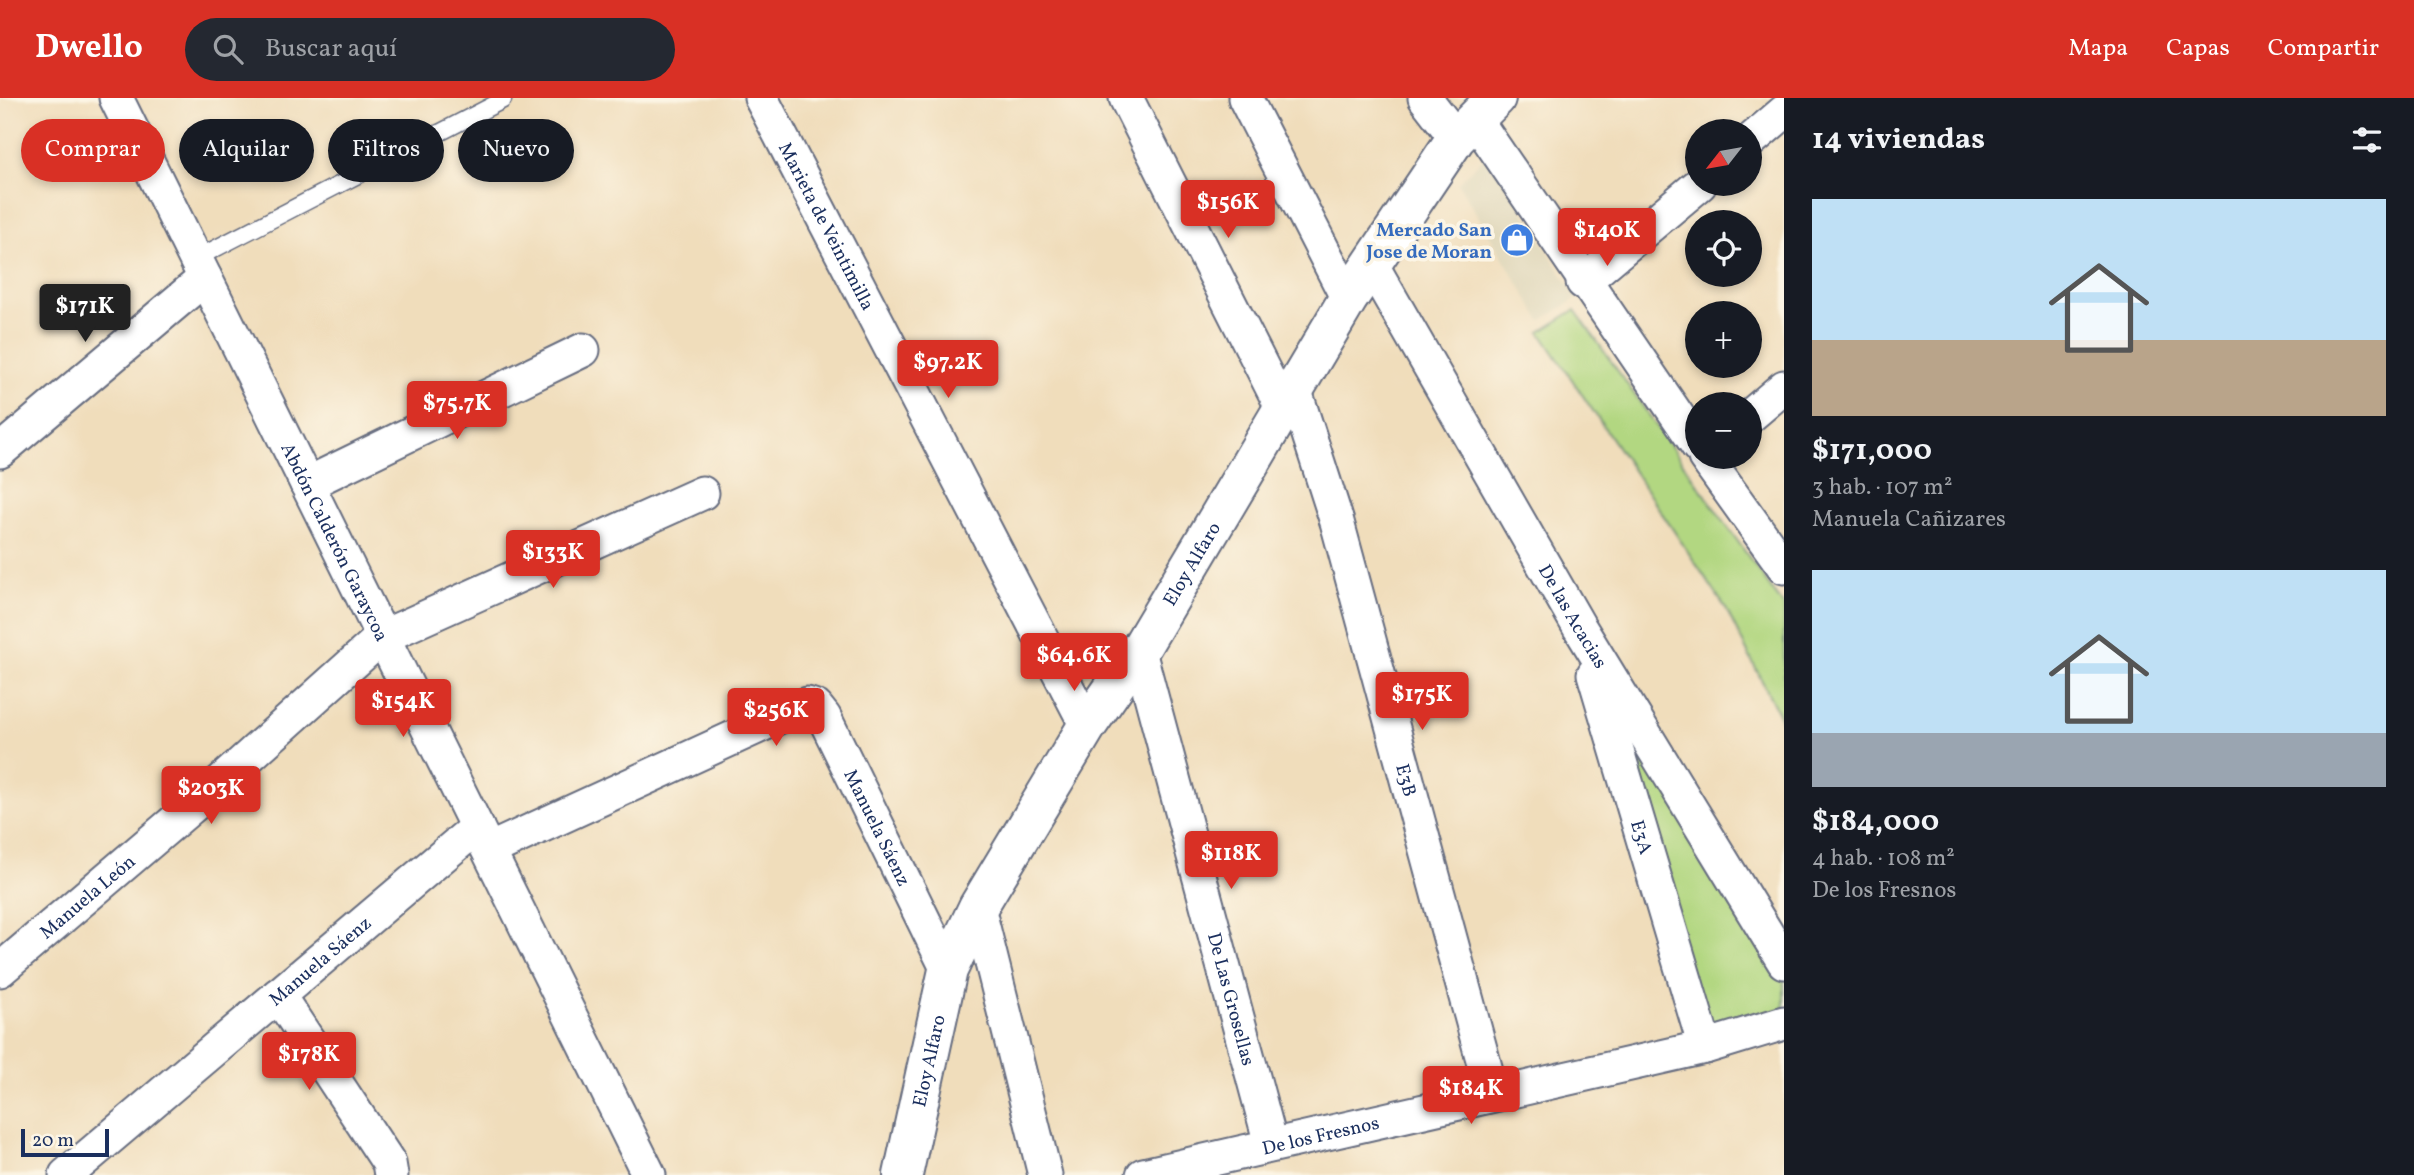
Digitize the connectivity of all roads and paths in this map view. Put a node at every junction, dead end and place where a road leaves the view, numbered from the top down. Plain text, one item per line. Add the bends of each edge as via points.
1 (116, 98) edge
2 (761, 98) edge
3 (1126, 98) edge
4 (1245, 98) edge
5 (1425, 98) edge
6 (503, 100) dead end
7 (1784, 112) edge
8 (1476, 118) edge
9 (1762, 131) edge
10 (1686, 196) edge
11 (1371, 264) junction
12 (200, 268) junction
13 (1583, 282) junction
14 (1348, 299) junction
15 (583, 350) dead end
16 (1784, 387) edge
17 (1288, 397) junction
18 (1762, 406) edge
19 (1685, 427) edge
20 (0, 450) edge
21 (1714, 469) edge
22 (307, 484) junction
23 (702, 494) dead end
24 (1784, 567) edge
25 (1580, 628) junction
26 (382, 637) junction
27 (1139, 651) junction
28 (1087, 726) junction
29 (483, 839) junction
30 (978, 908) junction
31 (1784, 962) edge
32 (0, 970) edge
33 (948, 970) junction
34 (278, 995) junction
35 (1784, 1023) edge
36 (1704, 1047) junction
37 (1492, 1093) junction
38 (1270, 1144) junction
39 (66, 1175) edge
40 (391, 1175) edge
41 (649, 1175) edge
42 (904, 1175) edge
43 (1045, 1175) edge
44 (1143, 1175) edge

1 - 12 street, Abdón Calderón Garaycoa
2 - 28 street, Marieta de Veintimilla
3 - 17 street, E3B
4 - 14 street
5 - 8 street
6 - 12 lane
7 - 9 street
8 - 11 street, Eloy Alfaro
8 - 13 street
10 - 13 street
11 - 14 street, Eloy Alfaro
11 - 25 street, De las Acacias
12 - 20 street
12 - 22 street, Abdón Calderón Garaycoa
13 - 19 street
14 - 17 street, Eloy Alfaro
15 - 22 street
16 - 18 street
17 - 27 street, Eloy Alfaro
17 - 37 street, E3B via 1341,535
21 - 24 street
22 - 26 street, Abdón Calderón Garaycoa
23 - 26 street, Manuela León
25 - 31 street, De las Acacias
25 - 36 street, E3A
26 - 29 street, Abdón Calderón Garaycoa
26 - 32 street, Manuela León
27 - 28 street, Eloy Alfaro
27 - 38 street, De Las Grosellas
28 - 30 street, Eloy Alfaro
29 - 33 street, Manuela Sáenz via 807,704 824,718
29 - 34 street, Manuela Sáenz
29 - 41 street, Abdón Calderón Garaycoa
30 - 33 street, Eloy Alfaro
30 - 43 street
33 - 42 street, Eloy Alfaro
34 - 39 street, Manuela Sáenz
34 - 40 street via 389,1163
35 - 36 street, De los Fresnos
36 - 37 street, De los Fresnos
37 - 38 street, De los Fresnos
38 - 44 street, De los Fresnos

